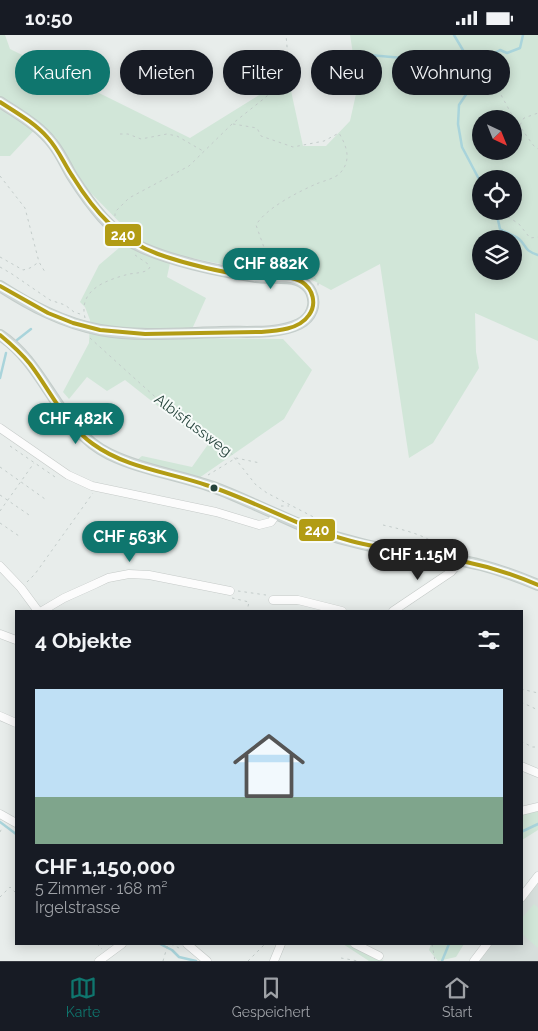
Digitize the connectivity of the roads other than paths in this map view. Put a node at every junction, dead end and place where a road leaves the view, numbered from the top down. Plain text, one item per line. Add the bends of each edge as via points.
1 (0, 102) edge
2 (0, 286) edge
3 (0, 335) edge
4 (0, 428) edge
5 (276, 515) junction
6 (458, 560) junction
7 (0, 566) edge
8 (538, 585) edge
9 (232, 595) road end
10 (273, 600) road end
11 (37, 610) edge
12 (44, 610) edge
13 (338, 610) edge
14 (394, 610) edge
15 (0, 634) edge
16 (15, 640) edge
17 (0, 716) edge
18 (15, 723) edge
19 (523, 767) edge
20 (538, 773) edge
21 (538, 807) edge
22 (523, 811) edge
23 (0, 814) edge
24 (15, 822) edge
25 (538, 876) edge
26 (523, 895) edge
27 (121, 945) edge
28 (189, 945) edge
29 (281, 945) edge
30 (357, 945) edge
31 (486, 945) edge
32 (379, 956) dead end
33 (102, 960) edge
34 (207, 961) edge
35 (274, 961) edge
36 (474, 961) edge

1 - 2 main road via 47,137 92,203 114,230 131,243 196,265 258,277 295,279 307,287 314,299 306,320 273,330 118,332 86,327 46,313
3 - 5 main road via 18,350 77,429 99,448 137,464 239,497
4 - 5 street via 68,475 95,487 216,512 259,525 271,522
5 - 6 main road via 363,544
6 - 8 main road
6 - 14 street via 451,572
7 - 11 street
9 - 12 street via 149,575 129,574 93,585
10 - 13 street via 298,600
15 - 16 street
17 - 18 street
19 - 20 street
21 - 22 street
23 - 24 street
25 - 26 street
27 - 33 street
28 - 34 street
29 - 35 street
30 - 32 street
31 - 36 street

